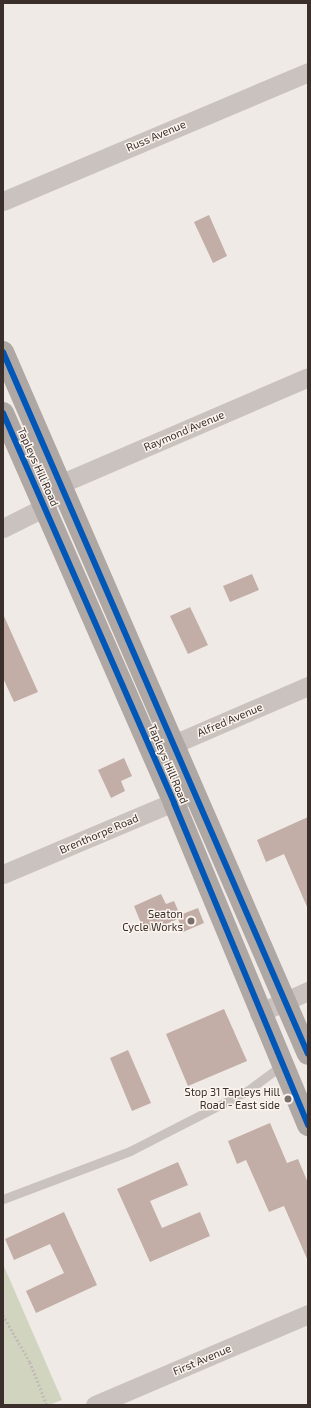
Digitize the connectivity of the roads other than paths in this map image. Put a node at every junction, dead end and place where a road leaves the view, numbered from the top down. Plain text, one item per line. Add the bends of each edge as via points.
1 (308, 72) edge
2 (3, 201) edge
3 (3, 352) edge
4 (308, 377) edge
5 (3, 413) edge
6 (60, 484) junction
7 (45, 507) junction
8 (3, 528) edge
9 (308, 686) edge
10 (173, 744) junction
11 (153, 753) junction
12 (194, 793) junction
13 (174, 803) junction
14 (3, 874) edge
15 (308, 991) edge
16 (285, 1001) junction
17 (259, 1013) junction
18 (308, 1054) edge
19 (282, 1065) junction
20 (308, 1125) edge
21 (3, 1199) edge
22 (308, 1314) edge
23 (95, 1405) edge

1 - 2 street, Russ Avenue
3 - 6 main road, Tapleys Hill Road
4 - 6 street, Raymond Avenue
5 - 7 main road, Tapleys Hill Road
6 - 7 street
6 - 10 main road, Tapleys Hill Road
7 - 8 street
7 - 11 main road, Tapleys Hill Road
9 - 10 street, Alfred Avenue
10 - 11 street, Alfred Avenue
10 - 12 main road, Tapleys Hill Road
11 - 13 main road, Tapleys Hill Road
12 - 13 street, Brenthorpe Road
12 - 16 main road, Tapleys Hill Road
13 - 14 street, Brenthorpe Road
13 - 17 main road, Tapleys Hill Road
15 - 16 street
16 - 17 street
16 - 18 main road, Tapleys Hill Road
17 - 19 main road, Tapleys Hill Road
19 - 20 main road, Tapleys Hill Road
19 - 21 lane via 246,1091 130,1150
22 - 23 street, First Avenue

